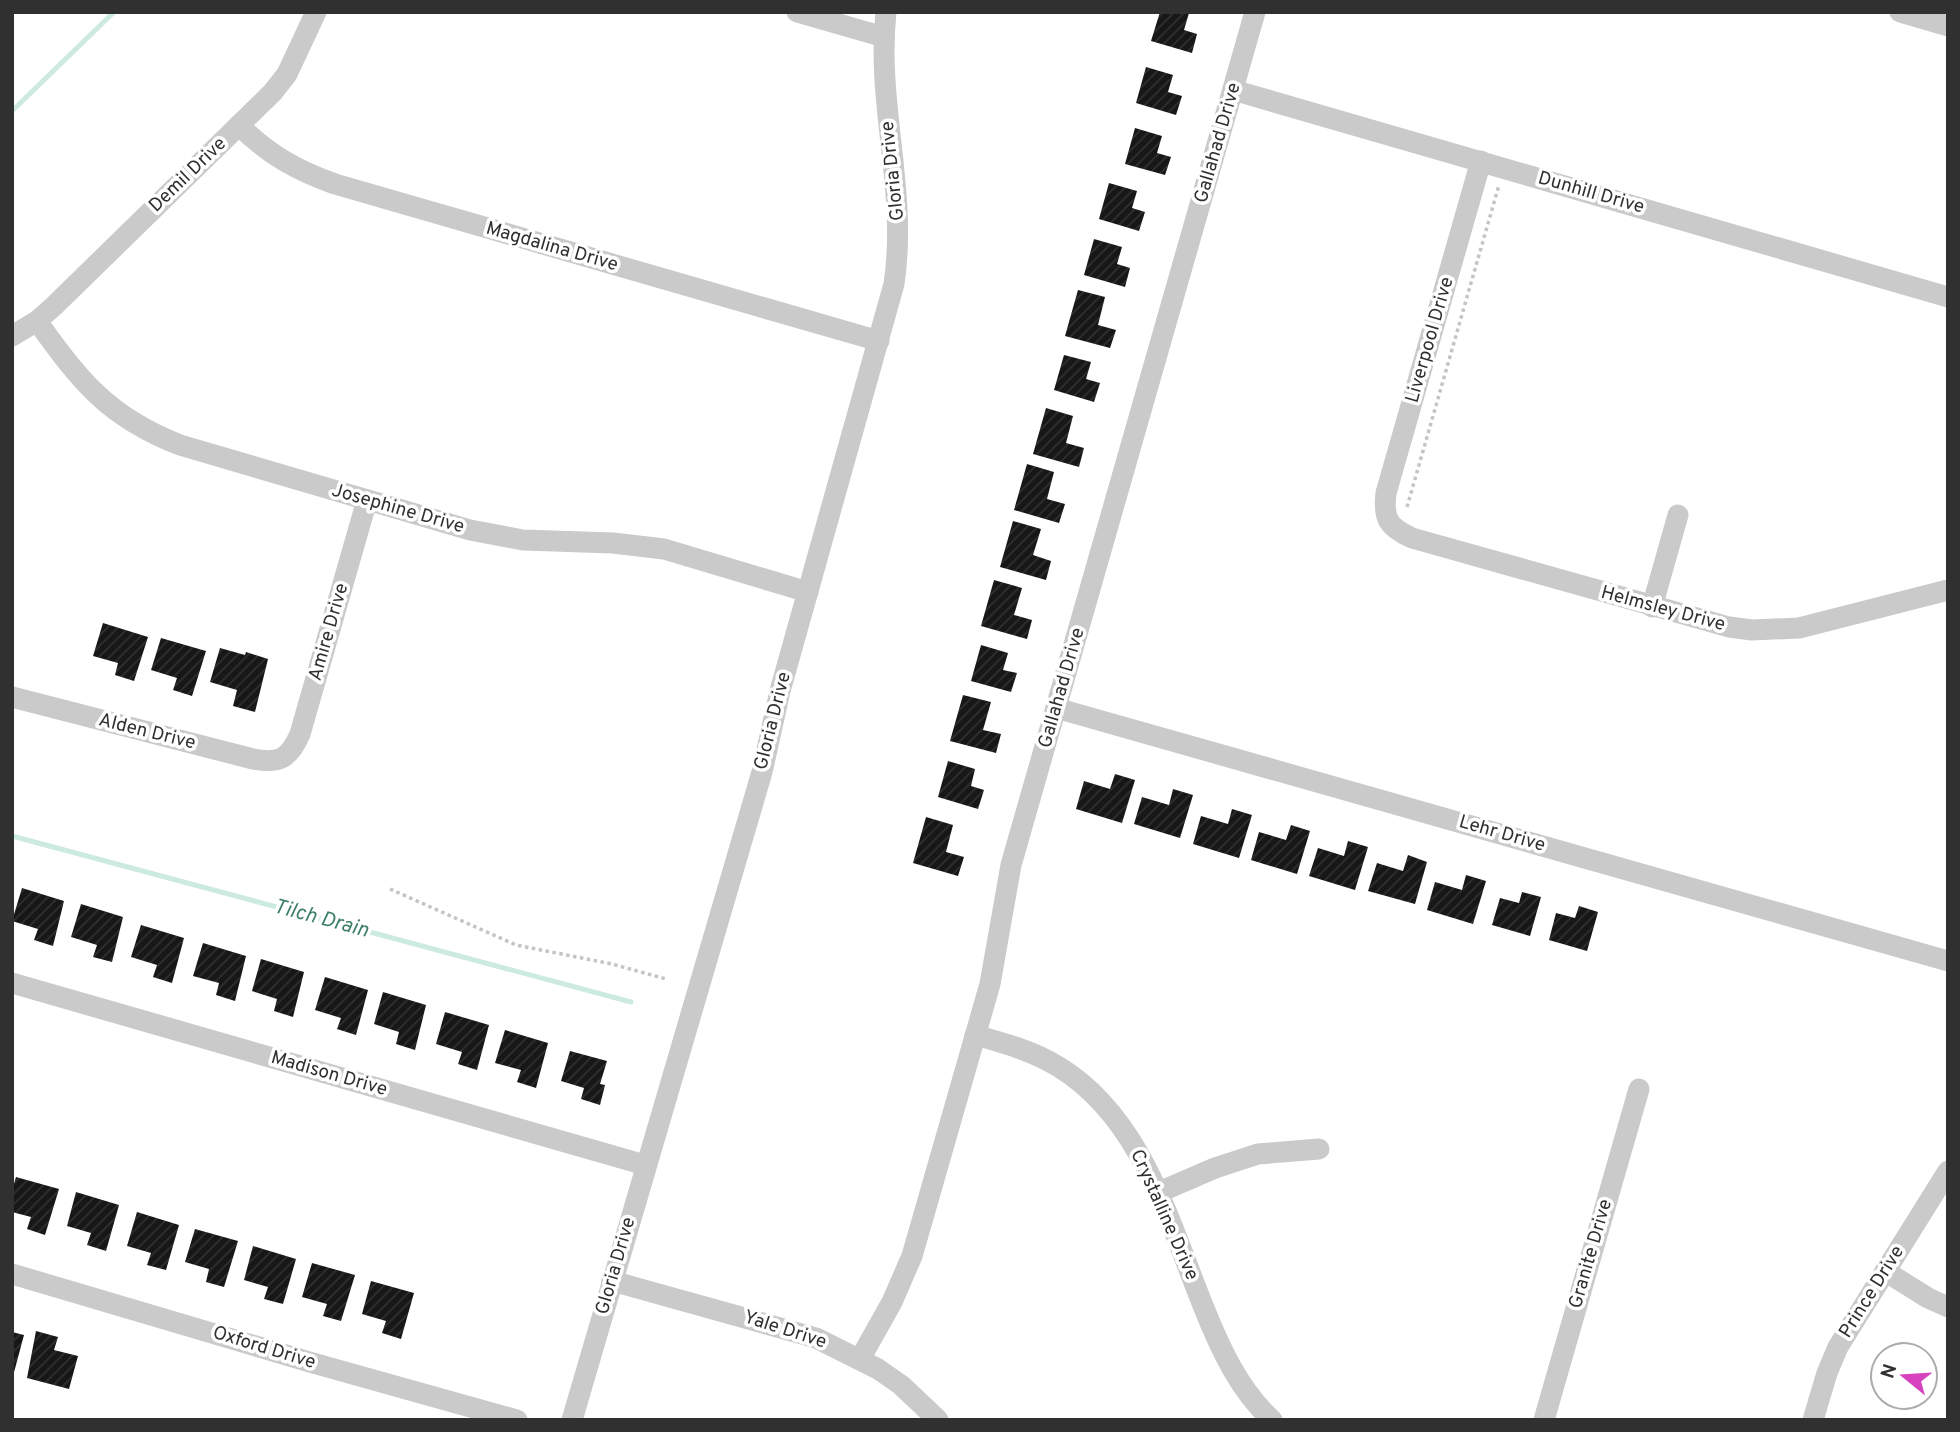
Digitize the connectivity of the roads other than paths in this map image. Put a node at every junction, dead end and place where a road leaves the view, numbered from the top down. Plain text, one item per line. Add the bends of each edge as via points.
1 (316, 12) edge
2 (797, 12) edge
3 (886, 12) edge
4 (1255, 12) edge
5 (1899, 12) edge
6 (1948, 26) edge
7 (884, 37) junction
8 (1233, 90) junction
9 (239, 125) junction
10 (1481, 160) junction
11 (1948, 297) edge
12 (37, 321) junction
13 (12, 336) edge
14 (879, 341) junction
15 (367, 500) junction
16 (1678, 515) dead end
17 (1396, 517) joint
18 (1948, 590) edge
19 (808, 592) junction
20 (1652, 607) junction
21 (12, 697) edge
22 (1056, 708) junction
23 (282, 758) joint
24 (1948, 961) edge
25 (12, 983) edge
26 (975, 1035) junction
27 (1639, 1089) dead end
28 (1319, 1149) dead end
29 (645, 1165) junction
30 (1948, 1171) edge
31 (1157, 1193) junction
32 (1885, 1271) junction
33 (12, 1274) edge
34 (612, 1281) junction
35 (1948, 1307) edge
36 (860, 1359) junction
37 (517, 1420) edge
38 (572, 1420) edge
39 (938, 1420) edge
40 (1272, 1420) edge
41 (1544, 1420) edge
42 (1813, 1420) edge

1 - 9 street, Demil Drive via 287,74
2 - 7 street
3 - 7 street, Gloria Drive
4 - 8 street, Gallahad Drive
5 - 6 street
7 - 14 street, Gloria Drive via 899,232 894,284
8 - 10 street, Dunhill Drive
8 - 22 street, Gallahad Drive
9 - 12 street, Demil Drive
9 - 14 street, Magdalina Drive via 274,156 335,184
10 - 11 street, Dunhill Drive
10 - 17 street, Liverpool Drive via 1386,493 1384,507
12 - 13 street, Demil Drive
12 - 15 street, Josephine Drive via 97,397 140,427 180,445
14 - 19 street, Gloria Drive
15 - 19 street, Josephine Drive via 523,540 664,549
15 - 23 street, Amire Drive via 300,734
16 - 20 street
17 - 20 street, Helmsley Drive via 1399,532 1412,538
18 - 20 street, Helmsley Drive via 1823,622 1776,629 1729,627
19 - 29 street, Gloria Drive via 762,772
21 - 23 street, Alden Drive via 253,759
22 - 24 street, Lehr Drive
22 - 26 street, Gallahad Drive via 1011,865 995,961
25 - 29 street, Madison Drive
26 - 31 street, Crystalline Drive via 1036,1055 1075,1078 1121,1125
26 - 36 street, Gallahad Drive via 912,1256
27 - 41 street, Granite Drive
28 - 31 street via 1258,1154
29 - 34 street, Gloria Drive
30 - 32 street, Prince Drive
31 - 40 street, Crystalline Drive via 1223,1352 1251,1397
32 - 35 street
32 - 42 street, Prince Drive via 1839,1346
33 - 37 street, Oxford Drive
34 - 36 street, Yale Drive via 789,1329
34 - 38 street, Gloria Drive
36 - 39 street, Yale Drive via 901,1385

